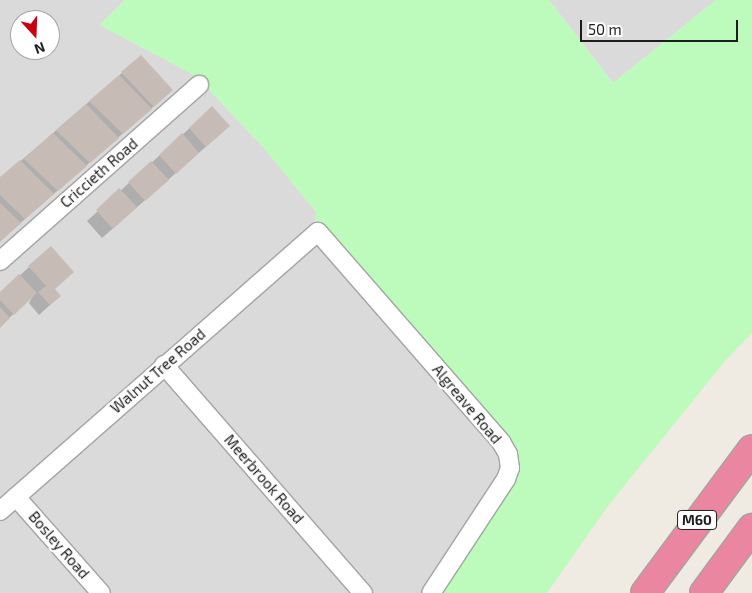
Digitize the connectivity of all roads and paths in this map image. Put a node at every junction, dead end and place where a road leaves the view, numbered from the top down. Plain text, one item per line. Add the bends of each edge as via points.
1 (198, 85) dead end
2 (318, 232) joint
3 (0, 260) edge
4 (164, 365) junction
5 (752, 449) edge
6 (16, 497) junction
7 (0, 511) edge
8 (752, 528) edge
9 (101, 593) edge
10 (364, 593) edge
11 (431, 593) edge
12 (645, 593) edge
13 (704, 593) edge

1 - 3 street, Criccieth Road
2 - 4 street, Walnut Tree Road
2 - 11 street, Algreave Road via 508,454 510,468 506,480
4 - 6 street, Walnut Tree Road
4 - 10 street, Meerbrook Road
5 - 12 highway, M60
6 - 7 street, Walnut Tree Road
6 - 9 street, Bosley Road
8 - 13 highway

